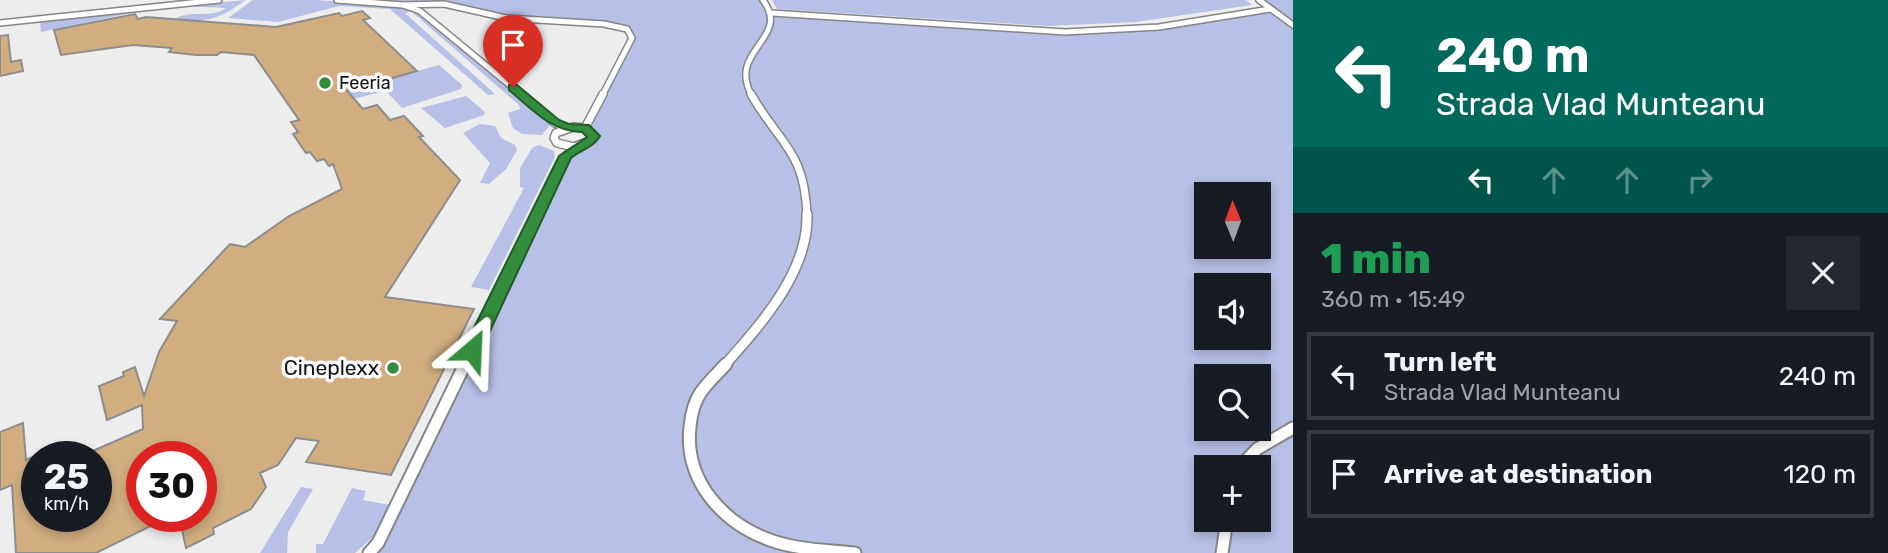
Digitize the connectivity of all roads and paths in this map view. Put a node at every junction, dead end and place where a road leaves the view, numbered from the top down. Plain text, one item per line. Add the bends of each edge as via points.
1 (219, 0) edge
2 (337, 0) edge
3 (763, 0) edge
4 (1259, 0) edge
5 (403, 5) junction
6 (436, 6) junction
7 (422, 9) junction
8 (1270, 9) junction
9 (772, 13) junction
10 (429, 16) junction
11 (0, 23) edge
12 (1293, 25) edge
13 (590, 116) junction
14 (555, 122) junction
15 (570, 127) junction
16 (585, 128) junction
17 (558, 131) junction
18 (564, 151) junction
19 (1293, 428) edge
20 (1251, 455) edge
21 (1225, 532) edge
22 (375, 550) edge
23 (855, 553) edge
24 (1222, 553) edge

1 - 11 street
2 - 5 street
3 - 9 street
4 - 8 street
5 - 6 street
5 - 7 street
6 - 7 street
6 - 10 street
6 - 13 street via 506,18 604,23 627,29 632,38
7 - 10 street
8 - 9 street via 1159,27 1065,32
8 - 12 street
9 - 23 street via 770,29 745,74 748,89 789,145 801,173 806,207 801,252 778,302 700,393 691,410 689,457 699,484 737,525 772,540
10 - 14 street
13 - 15 street
13 - 16 street
14 - 15 street
14 - 17 street
15 - 16 street
15 - 17 street
16 - 18 street via 592,132 588,144
17 - 18 street via 555,140
18 - 22 street
19 - 20 street
21 - 24 street

